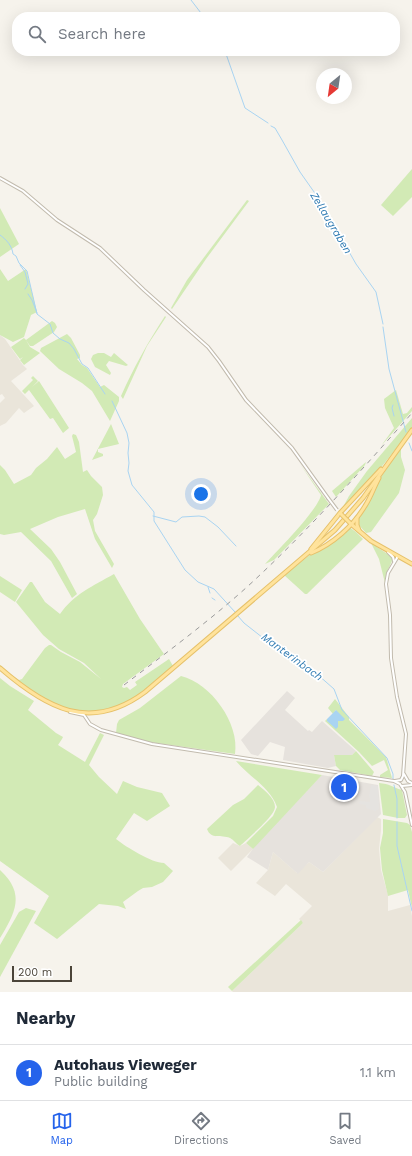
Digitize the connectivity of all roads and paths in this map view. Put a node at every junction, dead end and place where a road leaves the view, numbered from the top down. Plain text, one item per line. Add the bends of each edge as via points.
1 (0, 178) edge
2 (412, 430) edge
3 (394, 454) junction
4 (388, 464) junction
5 (341, 514) junction
6 (357, 517) junction
7 (351, 523) junction
8 (361, 533) junction
9 (384, 549) junction
10 (306, 555) junction
11 (396, 559) junction
12 (412, 564) edge
13 (0, 668) edge
14 (68, 711) junction
15 (404, 771) junction
16 (401, 779) junction
17 (407, 780) junction
18 (394, 781) junction
19 (400, 784) junction
20 (412, 784) edge
21 (407, 785) junction
22 (402, 786) junction
23 (405, 792) junction
24 (412, 825) edge

1 - 5 street, bridge via 23,191 57,220 100,248 208,347 246,400 292,448
2 - 3 main road
3 - 4 main road
3 - 5 main road
4 - 6 main road
4 - 10 main road via 349,515
5 - 7 main road, bridge
5 - 10 main road
6 - 7 main road
6 - 8 main road
7 - 8 main road
7 - 10 main road via 334,539
8 - 9 main road
9 - 11 main road
9 - 11 street
10 - 14 main road via 137,698 119,708 101,713
11 - 12 main road via 402,558
11 - 15 street via 387,576 386,584 391,658 406,734
13 - 14 main road via 36,696
14 - 18 street via 84,715 93,727 152,744
15 - 16 street
15 - 17 street
16 - 17 street
16 - 18 street
16 - 19 street
17 - 20 street
17 - 21 street
18 - 19 street
19 - 22 street
20 - 21 street
21 - 22 street
21 - 23 street
22 - 23 street
23 - 24 street

